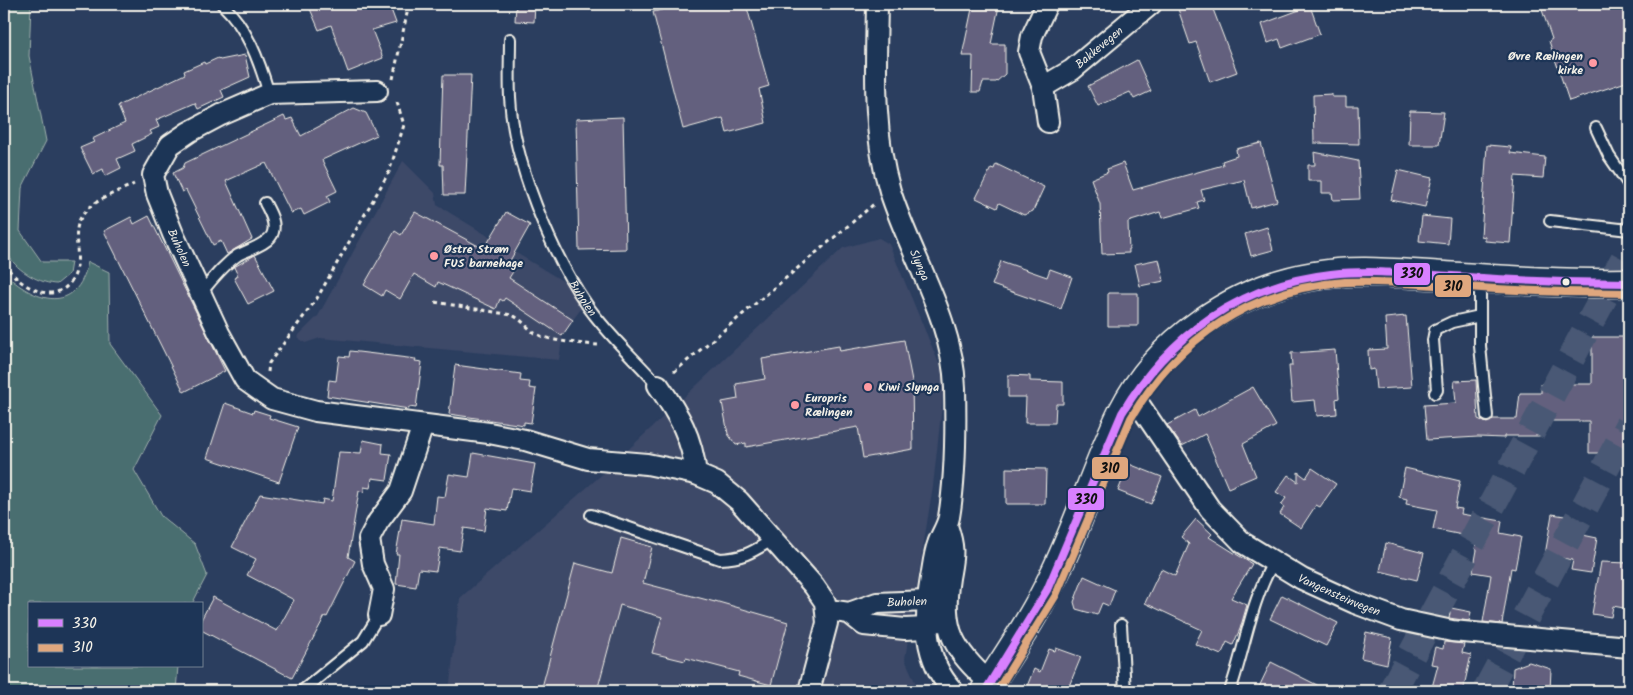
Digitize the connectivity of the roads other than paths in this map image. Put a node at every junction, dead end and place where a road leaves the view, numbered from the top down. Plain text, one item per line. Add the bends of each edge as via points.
1 (222, 4) edge
2 (877, 4) edge
3 (1047, 4) edge
4 (1151, 4) edge
5 (510, 39) dead end
6 (385, 87) road end
7 (1043, 87) junction
8 (268, 94) junction
9 (1048, 122) dead end
10 (1596, 128) dead end
11 (1629, 185) edge
12 (265, 202) dead end
13 (1550, 221) dead end
14 (1629, 230) edge
15 (1480, 279) junction
16 (1629, 283) edge
17 (200, 294) junction
18 (1480, 316) junction
19 (658, 385) joint
20 (1435, 393) dead end
21 (1132, 394) junction
22 (1487, 416) dead end
23 (424, 425) junction
24 (696, 474) junction
25 (591, 516) dead end
26 (947, 526) junction
27 (772, 540) junction
28 (1273, 563) junction
29 (928, 601) junction
30 (828, 610) junction
31 (849, 612) junction
32 (379, 615) joint
33 (946, 615) junction
34 (1121, 625) dead end
35 (926, 628) junction
36 (1629, 647) edge
37 (987, 687) edge
38 (1231, 688) dead end
39 (302, 691) edge
40 (809, 691) edge
41 (953, 691) edge
42 (1125, 691) edge

1 - 8 lane via 250,40
2 - 26 street, Slynga via 876,107 890,191 938,313 950,353 955,387 954,476
3 - 7 street via 1032,36 1029,52
4 - 7 street, Bakkevegen via 1072,70
5 - 19 lane, Buholen via 510,98 516,136 553,248 587,305
6 - 8 street
7 - 9 street
8 - 17 street, Buholen via 221,115 170,145 153,175 157,194
10 - 11 lane via 1609,156
12 - 17 lane via 274,224 273,234 223,267
13 - 14 lane
15 - 16 main road
15 - 18 lane
15 - 21 main road via 1340,273 1315,275 1275,285 1231,304 1202,322 1168,350
17 - 23 street, Buholen via 245,380 272,399 316,411
18 - 20 lane via 1452,322 1435,330
18 - 22 lane
19 - 24 street, Buholen via 686,430 693,448
21 - 28 street, Vangensteinvegen via 1210,508 1243,543
21 - 37 main road via 1054,575
23 - 24 street, Buholen via 525,440 588,459 647,464
23 - 32 street via 401,491 369,539 373,564 384,589
24 - 27 street, Buholen via 717,483 739,501
25 - 27 lane via 720,559 748,555
26 - 29 street, Slynga via 938,543
26 - 33 street, Slynga via 954,545
27 - 30 street, Buholen via 814,586
28 - 36 street, Vangensteinvegen via 1355,603 1401,620 1452,631
28 - 38 lane via 1263,580
29 - 31 street, Buholen via 877,603
29 - 33 street, Buholen
29 - 35 street, Slynga
30 - 31 street, Buholen
30 - 40 street
31 - 35 street, Buholen via 864,624 889,629
32 - 39 lane via 363,641
33 - 35 street, Buholen
33 - 37 street, Slynga via 954,644
34 - 42 lane
35 - 41 street, Slynga via 932,659 940,676

